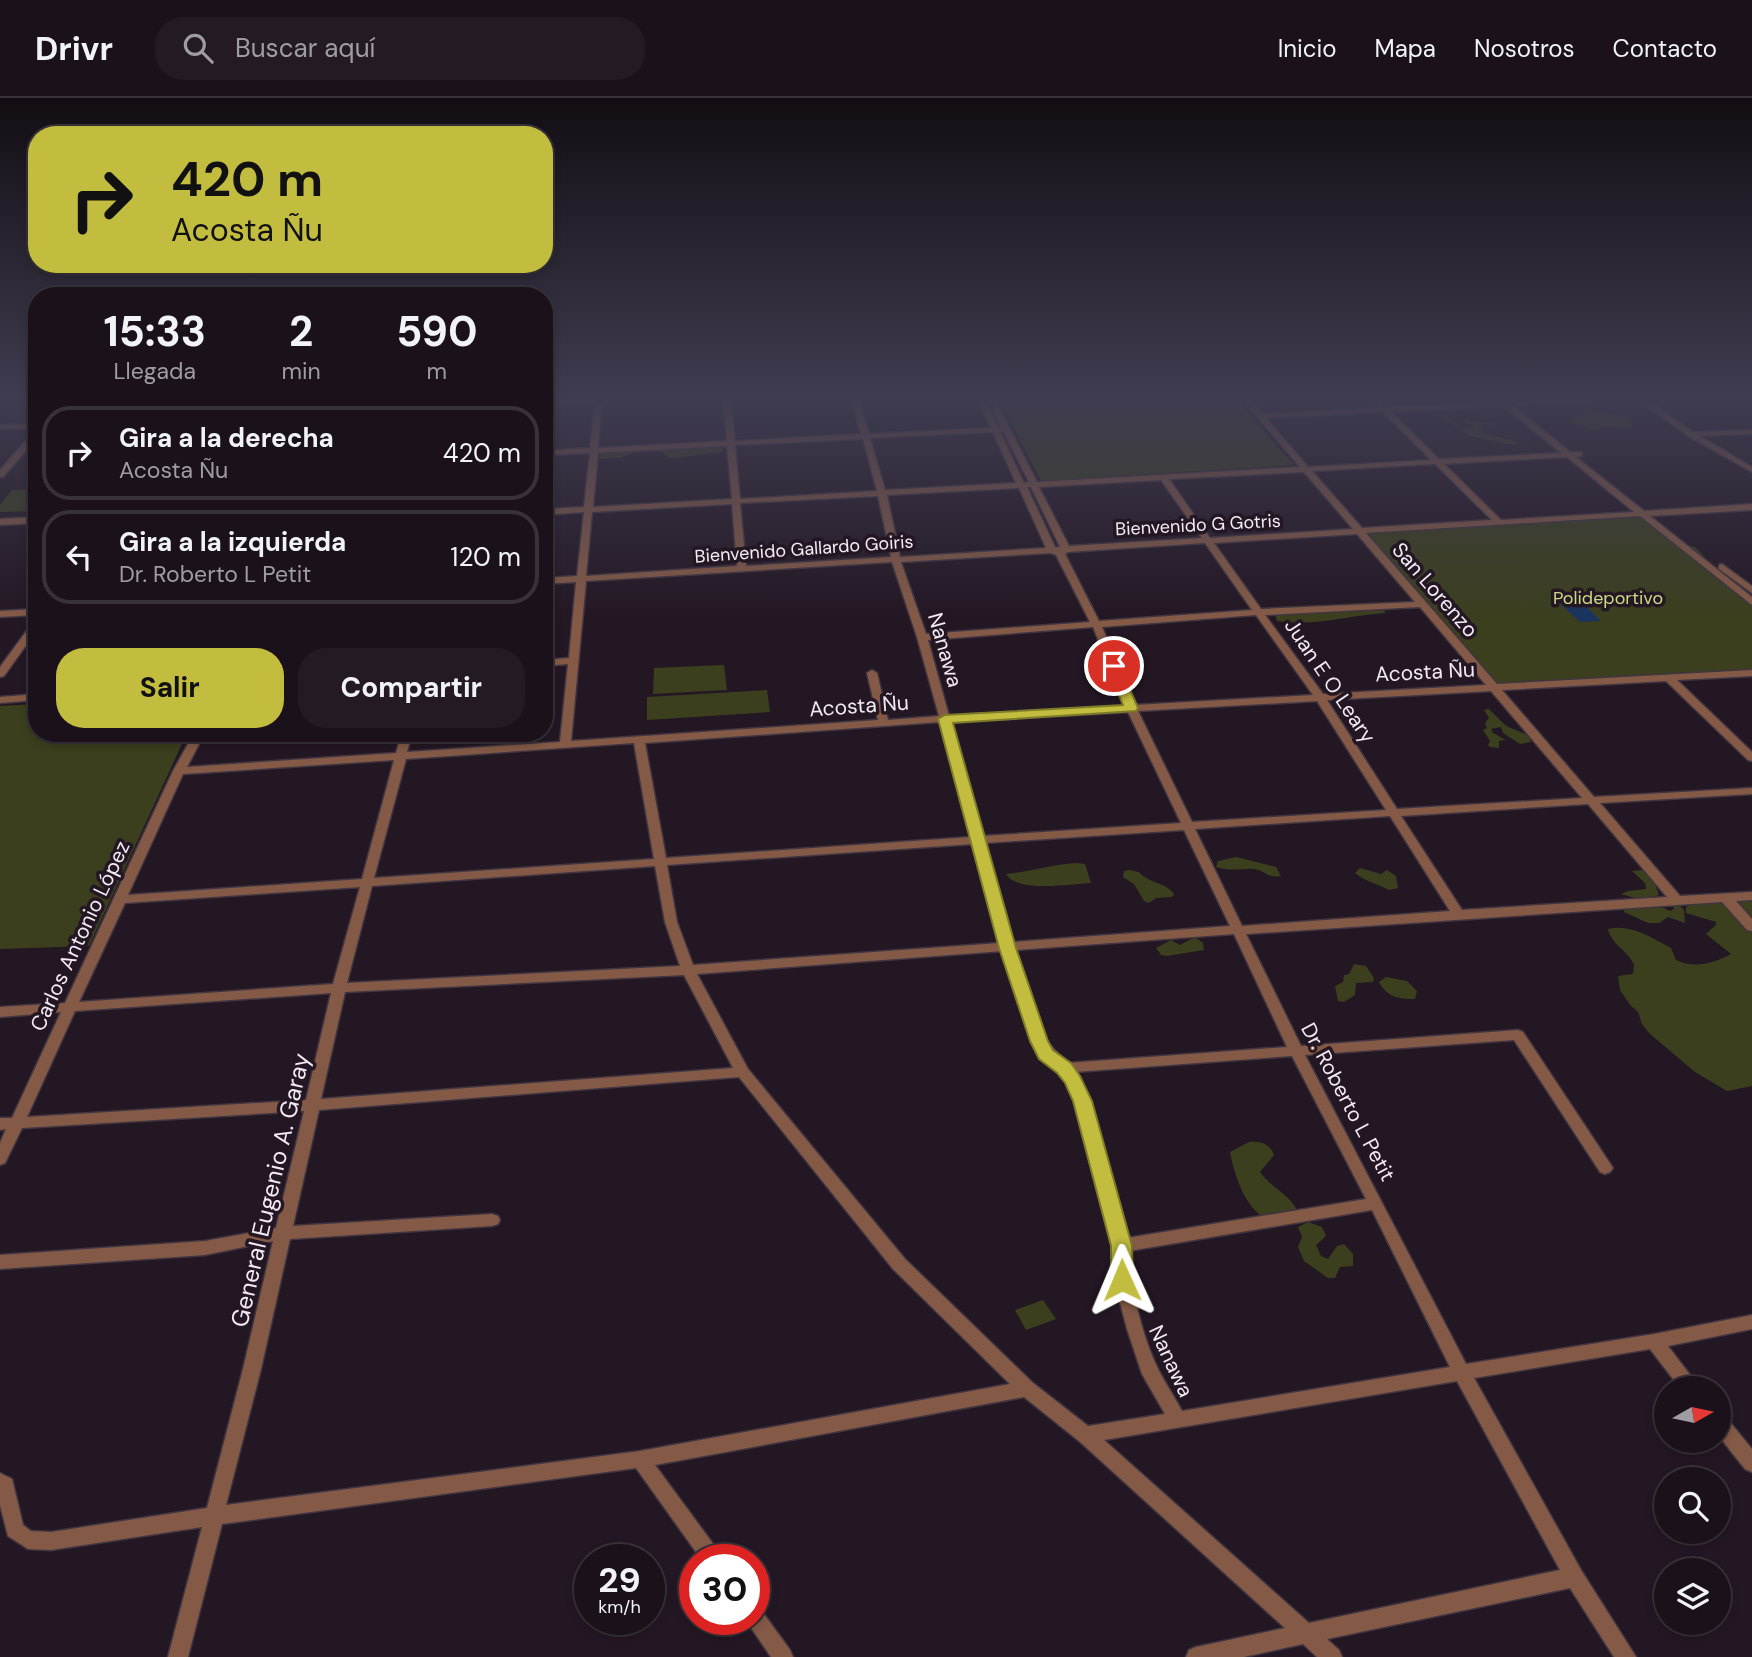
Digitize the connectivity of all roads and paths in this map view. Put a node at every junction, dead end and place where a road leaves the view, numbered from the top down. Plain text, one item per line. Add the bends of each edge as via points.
1 (591, 472) edge
2 (733, 472) edge
3 (875, 472) edge
4 (1015, 472) edge
5 (1027, 472) edge
6 (1238, 472) edge
7 (1308, 472) edge
8 (1447, 472) edge
9 (1592, 472) edge
10 (1599, 472) edge
11 (1162, 476) junction
12 (1021, 484) junction
13 (1033, 484) junction
14 (882, 493) junction
15 (735, 501) junction
16 (1752, 507) edge
17 (588, 510) junction
18 (553, 512) edge
19 (1647, 513) junction
20 (28, 520) edge
21 (0, 522) edge
22 (1498, 522) junction
23 (1359, 531) junction
24 (1209, 540) junction
25 (1059, 550) junction
26 (896, 559) junction
27 (742, 570) junction
28 (582, 578) junction
29 (553, 580) edge
30 (1752, 590) edge
31 (1752, 602) edge
32 (1422, 604) junction
33 (28, 612) edge
34 (1260, 612) junction
35 (0, 614) edge
36 (1096, 624) junction
37 (28, 635) edge
38 (922, 637) junction
39 (574, 661) junction
40 (553, 662) edge
41 (872, 673) dead end
42 (1752, 673) edge
43 (0, 674) edge
44 (1668, 677) junction
45 (1493, 687) junction
46 (28, 698) edge
47 (1320, 698) junction
48 (0, 700) edge
49 (1132, 708) junction
50 (945, 719) junction
51 (884, 723) junction
52 (639, 740) junction
53 (195, 742) edge
54 (404, 742) edge
55 (565, 745) junction
56 (400, 758) junction
57 (1752, 758) edge
58 (179, 771) junction
59 (1752, 791) edge
60 (1591, 800) junction
61 (1393, 812) junction
62 (1188, 827) junction
63 (978, 840) junction
64 (659, 864) junction
65 (367, 882) junction
66 (1752, 896) edge
67 (1726, 898) junction
68 (120, 899) junction
69 (1678, 902) junction
70 (1458, 914) junction
71 (1752, 928) edge
72 (1238, 931) junction
73 (1007, 948) junction
74 (688, 970) junction
75 (339, 988) junction
76 (70, 1007) junction
77 (0, 1012) edge
78 (1296, 1051) junction
79 (1064, 1068) junction
80 (744, 1072) junction
81 (312, 1105) junction
82 (8, 1124) edge
83 (0, 1159) edge
84 (1605, 1168) dead end
85 (1376, 1203) junction
86 (492, 1220) dead end
87 (283, 1233) junction
88 (1121, 1246) junction
89 (0, 1262) edge
90 (1752, 1322) edge
91 (1654, 1340) junction
92 (1461, 1372) junction
93 (1682, 1376) edge
94 (1027, 1389) junction
95 (1178, 1420) junction
96 (1085, 1435) junction
97 (1731, 1437) edge
98 (640, 1459) junction
99 (1752, 1463) edge
100 (0, 1482) edge
101 (214, 1516) junction
102 (701, 1544) edge
103 (1574, 1577) junction
104 (1307, 1634) junction
105 (767, 1635) edge
106 (178, 1657) edge
107 (783, 1657) edge
108 (1196, 1657) edge
109 (1332, 1657) edge
110 (1626, 1657) edge

1 - 17 street
2 - 15 street
3 - 14 street, Nanawa
4 - 12 street, Dr. Roberto L Petit
5 - 13 street, Dr. Roberto L Petit
6 - 11 street
7 - 23 street, San Lorenzo
8 - 22 street
9 - 19 street
10 - 19 street
11 - 13 street
11 - 24 street, Juan E O Leary
12 - 13 street
12 - 14 street
12 - 25 street, Dr. Roberto L Petit
13 - 25 street, Dr. Roberto L Petit
14 - 15 street
14 - 26 street, Nanawa
15 - 17 street
15 - 27 street
16 - 19 street, Bienvenido G Gotris
17 - 18 street
17 - 28 street
19 - 22 street, Bienvenido G Gotris
19 - 30 street
19 - 31 street
20 - 21 street
22 - 23 street, Bienvenido G Gotris
23 - 24 street, Bienvenido G Gotris
23 - 32 street, San Lorenzo
24 - 25 street, Bienvenido G Gotris
24 - 34 street, Juan E O Leary
25 - 26 street, Bienvenido Gallardo Goiris
25 - 36 street, Dr. Roberto L Petit
26 - 27 street, Bienvenido Gallardo Goiris
26 - 38 street, Nanawa
27 - 28 street, Bienvenido Gallardo Goiris
28 - 29 street, Bienvenido Gallardo Goiris
28 - 39 street
32 - 34 street
32 - 45 street, San Lorenzo
33 - 35 street
34 - 36 street
34 - 47 street, Juan E O Leary
36 - 38 street
36 - 49 street, Dr. Roberto L Petit
37 - 43 street
38 - 50 street, Nanawa
39 - 40 street
39 - 55 street
41 - 51 street
42 - 44 street, Acosta Ñu
44 - 45 street, Acosta Ñu
44 - 57 street
45 - 47 street, Acosta Ñu
45 - 60 street, San Lorenzo
46 - 48 street
47 - 49 street, Acosta Ñu
47 - 61 street, Juan E O Leary
49 - 50 street, Acosta Ñu
49 - 62 street, Dr. Roberto L Petit
50 - 51 street, Acosta Ñu
50 - 63 street, Nanawa
51 - 52 street, Acosta Ñu
52 - 55 street, Acosta Ñu
52 - 64 street
53 - 58 street, Carlos Antonio López
54 - 56 street, General Eugenio A. Garay
55 - 56 street, Acosta Ñu
56 - 58 street, Acosta Ñu
56 - 65 street, General Eugenio A. Garay
58 - 68 street, Carlos Antonio López
59 - 60 street
60 - 61 street
60 - 69 street, San Lorenzo
61 - 62 street
61 - 70 street, Juan E O Leary
62 - 63 street
62 - 72 street, Dr. Roberto L Petit
63 - 64 street
63 - 73 street, Nanawa
64 - 65 street
64 - 74 street via 671,922
65 - 68 street
65 - 75 street, General Eugenio A. Garay
66 - 67 street
67 - 69 street
67 - 71 street
68 - 76 street, Carlos Antonio López
69 - 70 street
70 - 72 street
72 - 73 street
72 - 78 street, Dr. Roberto L Petit
73 - 74 street
73 - 79 street, Nanawa via 1039,1041 1046,1054
74 - 75 street
74 - 80 street
75 - 76 street
75 - 81 street, General Eugenio A. Garay
76 - 77 street
76 - 82 street, Carlos Antonio López
78 - 79 street
78 - 84 street via 1518,1035
78 - 85 street, Dr. Roberto L Petit
79 - 88 street, Nanawa via 1082,1101
80 - 81 street
80 - 94 street via 899,1264
81 - 82 street
81 - 87 street, General Eugenio A. Garay
82 - 83 street, Carlos Antonio López
85 - 88 street
85 - 92 street, Dr. Roberto L Petit
86 - 87 street
87 - 89 street via 205,1248
87 - 101 street, General Eugenio A. Garay
88 - 95 street, Nanawa via 1122,1280 1135,1329 1151,1374
90 - 91 street
91 - 92 street
91 - 93 street
92 - 95 street
92 - 103 street, Dr. Roberto L Petit
94 - 96 street
94 - 98 street
95 - 96 street
96 - 104 street
97 - 99 street
98 - 101 street
98 - 102 street
100 - 101 street via 5,1485 15,1530 28,1540 51,1541
101 - 106 street, General Eugenio A. Garay
103 - 104 street
103 - 110 street, Dr. Roberto L Petit
104 - 108 street
104 - 109 street
105 - 107 street

